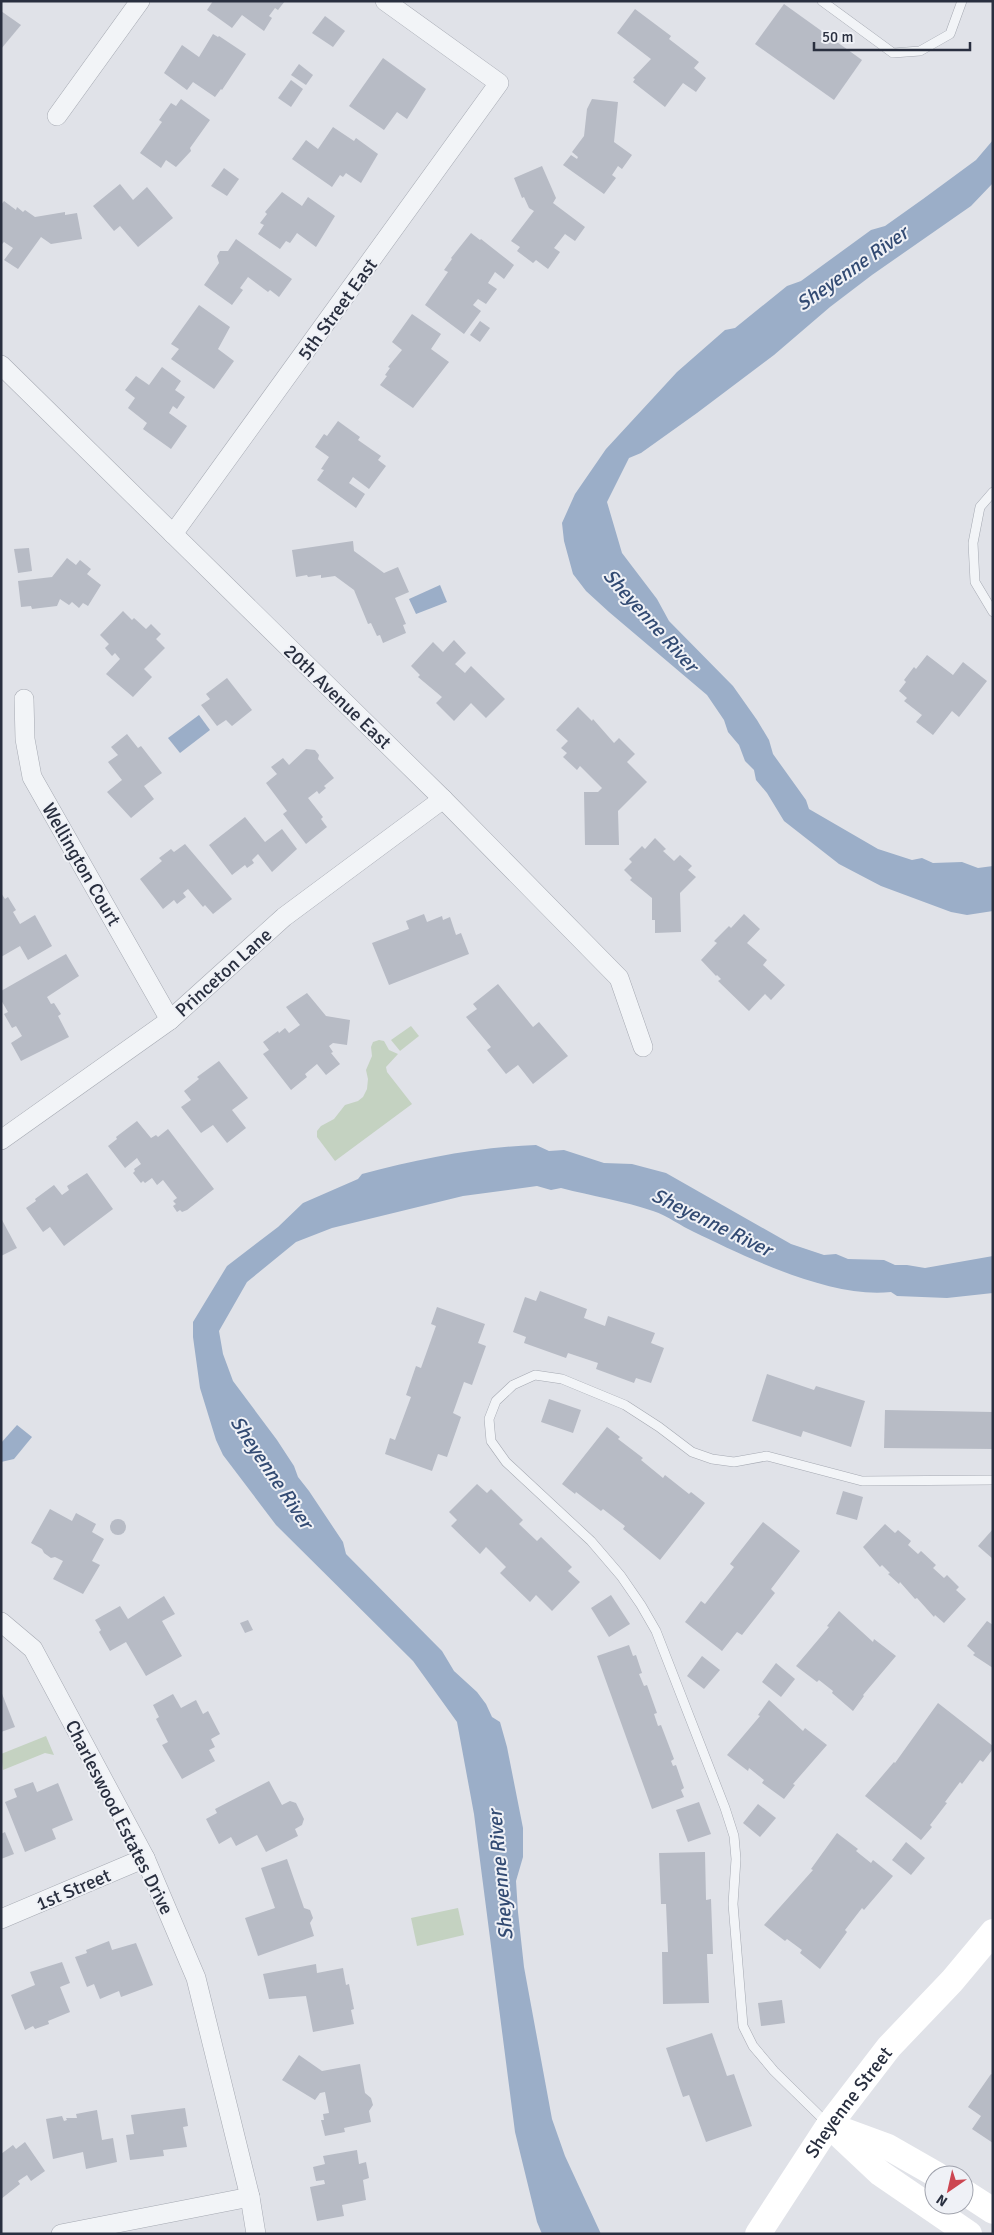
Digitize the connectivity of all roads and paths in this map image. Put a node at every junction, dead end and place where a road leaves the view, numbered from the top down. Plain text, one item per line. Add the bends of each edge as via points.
1 (140, 1) edge
2 (385, 1) edge
3 (822, 1) edge
4 (962, 1) edge
5 (57, 116) dead end
6 (1, 365) edge
7 (993, 492) edge
8 (173, 534) junction
9 (993, 612) edge
10 (24, 699) dead end
11 (442, 799) junction
12 (170, 1020) junction
13 (643, 1047) dead end
14 (1, 1140) edge
15 (993, 1480) edge
16 (1, 1622) edge
17 (145, 1858) junction
18 (1, 1919) edge
19 (993, 1932) edge
20 (993, 1960) edge
21 (952, 1980) junction
22 (829, 2125) junction
23 (924, 2168) edge
24 (250, 2197) junction
25 (974, 2199) edge
26 (993, 2211) edge
27 (61, 2234) edge
28 (256, 2234) edge
29 (758, 2234) edge
30 (969, 2234) edge

1 - 5 street
2 - 8 street, 5th Street East via 499,83
3 - 4 lane via 893,53 920,51 950,34
6 - 8 street, 20th Avenue East
7 - 9 lane via 980,507 973,543 975,582
8 - 11 street, 20th Avenue East
10 - 12 street, Wellington Court via 25,739 32,777
11 - 12 street, Princeton Lane via 284,917
11 - 13 street, 20th Avenue East via 619,978
12 - 14 street, Princeton Lane
15 - 22 lane via 862,1481 766,1456 734,1462 712,1459 692,1452 625,1405 562,1379 535,1376 513,1385 496,1401 489,1419 491,1441 506,1462 591,1541 621,1576 656,1631 734,1836 733,1904 743,2026 753,2046 774,2071
16 - 17 street, Charleswood Estates Drive via 33,1649
17 - 18 street, 1st Street
17 - 24 street, Charleswood Estates Drive via 196,1978
19 - 21 main road, Sheyenne Street
20 - 21 main road, Sheyenne Street
21 - 22 main road, Sheyenne Street via 888,2047
22 - 23 main road via 888,2147
22 - 29 main road, Sheyenne Street
22 - 30 main road via 880,2173
24 - 27 street
24 - 28 street, Charleswood Estates Drive
25 - 26 main road

